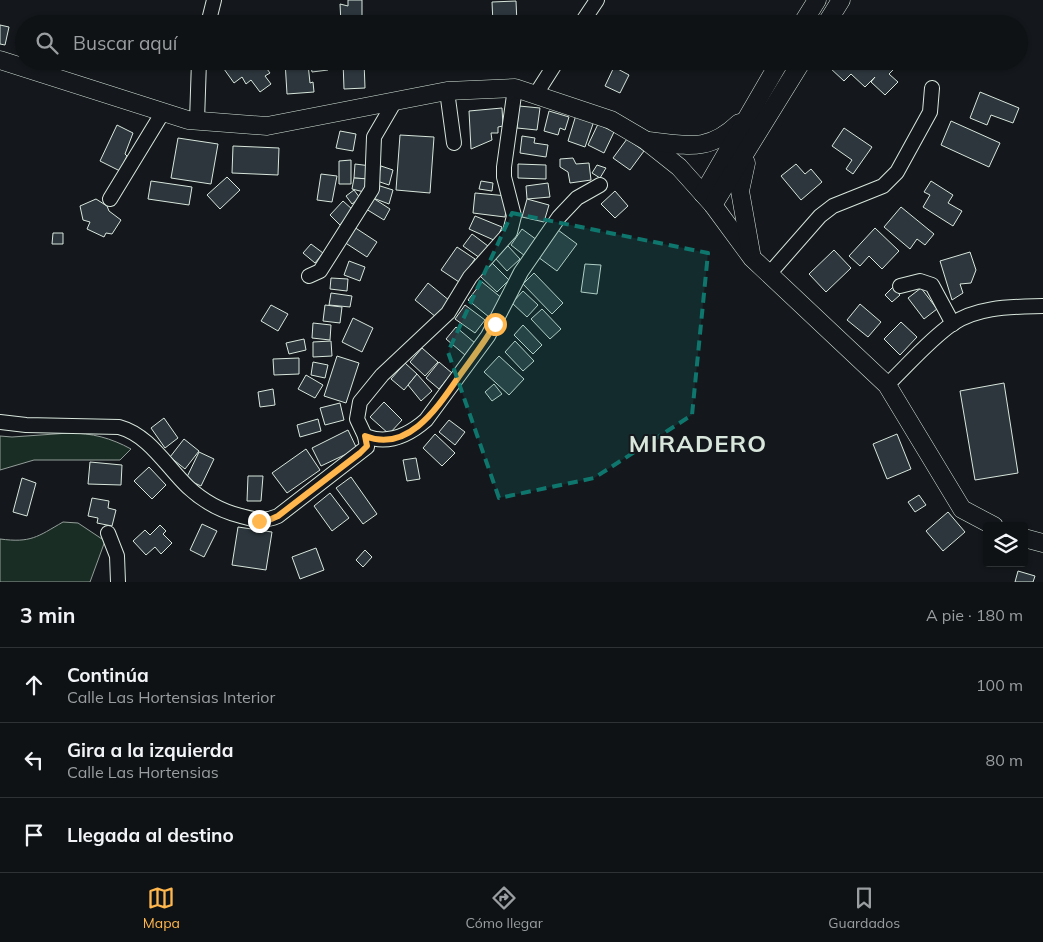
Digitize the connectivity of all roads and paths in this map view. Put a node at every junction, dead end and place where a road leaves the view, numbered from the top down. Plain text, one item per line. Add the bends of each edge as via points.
1 (214, 0) edge
2 (597, 0) edge
3 (817, 0) edge
4 (841, 0) edge
5 (210, 15) edge
6 (588, 15) edge
7 (808, 15) edge
8 (832, 15) edge
9 (0, 60) edge
10 (15, 65) edge
11 (31, 70) edge
12 (199, 70) edge
13 (551, 70) edge
14 (775, 70) edge
15 (797, 70) edge
16 (515, 88) junction
17 (932, 88) dead end
18 (447, 91) junction
19 (536, 94) junction
20 (395, 101) junction
21 (163, 112) junction
22 (748, 114) junction
23 (197, 121) junction
24 (645, 140) junction
25 (454, 143) dead end
26 (752, 144) junction
27 (600, 185) dead end
28 (110, 200) dead end
29 (708, 200) junction
30 (752, 258) junction
31 (770, 273) junction
32 (308, 276) dead end
33 (900, 286) dead end
34 (1043, 306) edge
35 (953, 324) junction
36 (887, 385) junction
37 (0, 422) edge
38 (365, 436) junction
39 (986, 522) edge
40 (108, 533) dead end
41 (1028, 539) edge
42 (1043, 543) edge
43 (118, 582) edge

1 - 5 street
2 - 6 street
3 - 7 main road
4 - 8 main road
9 - 10 main road
11 - 21 main road
12 - 23 street
13 - 19 street
14 - 22 main road
15 - 26 main road
16 - 18 main road
16 - 19 main road
16 - 38 street via 504,167 514,216 510,232 470,277 448,314 382,375 360,402 357,419
17 - 31 street via 930,112 897,172 883,186 833,206 820,216
18 - 20 main road
18 - 25 street
19 - 24 main road via 611,120
20 - 23 main road via 267,126
20 - 32 street via 374,136 372,189 320,271
21 - 23 main road
21 - 28 street
22 - 24 main road via 726,136 713,143 696,146
22 - 29 main road
24 - 29 main road via 680,167
26 - 29 main road
26 - 30 main road via 740,191
27 - 38 street via 578,198 559,217 521,272 488,336 426,420 399,437 377,441
29 - 30 main road
30 - 31 main road
31 - 36 main road
33 - 35 street via 920,281 932,285
34 - 35 street via 982,312
35 - 36 street
36 - 39 main road via 962,509
37 - 38 street via 26,426 119,426 142,438 200,496 227,513 259,521 278,516 360,453 367,446
40 - 43 street via 117,556
41 - 42 main road

